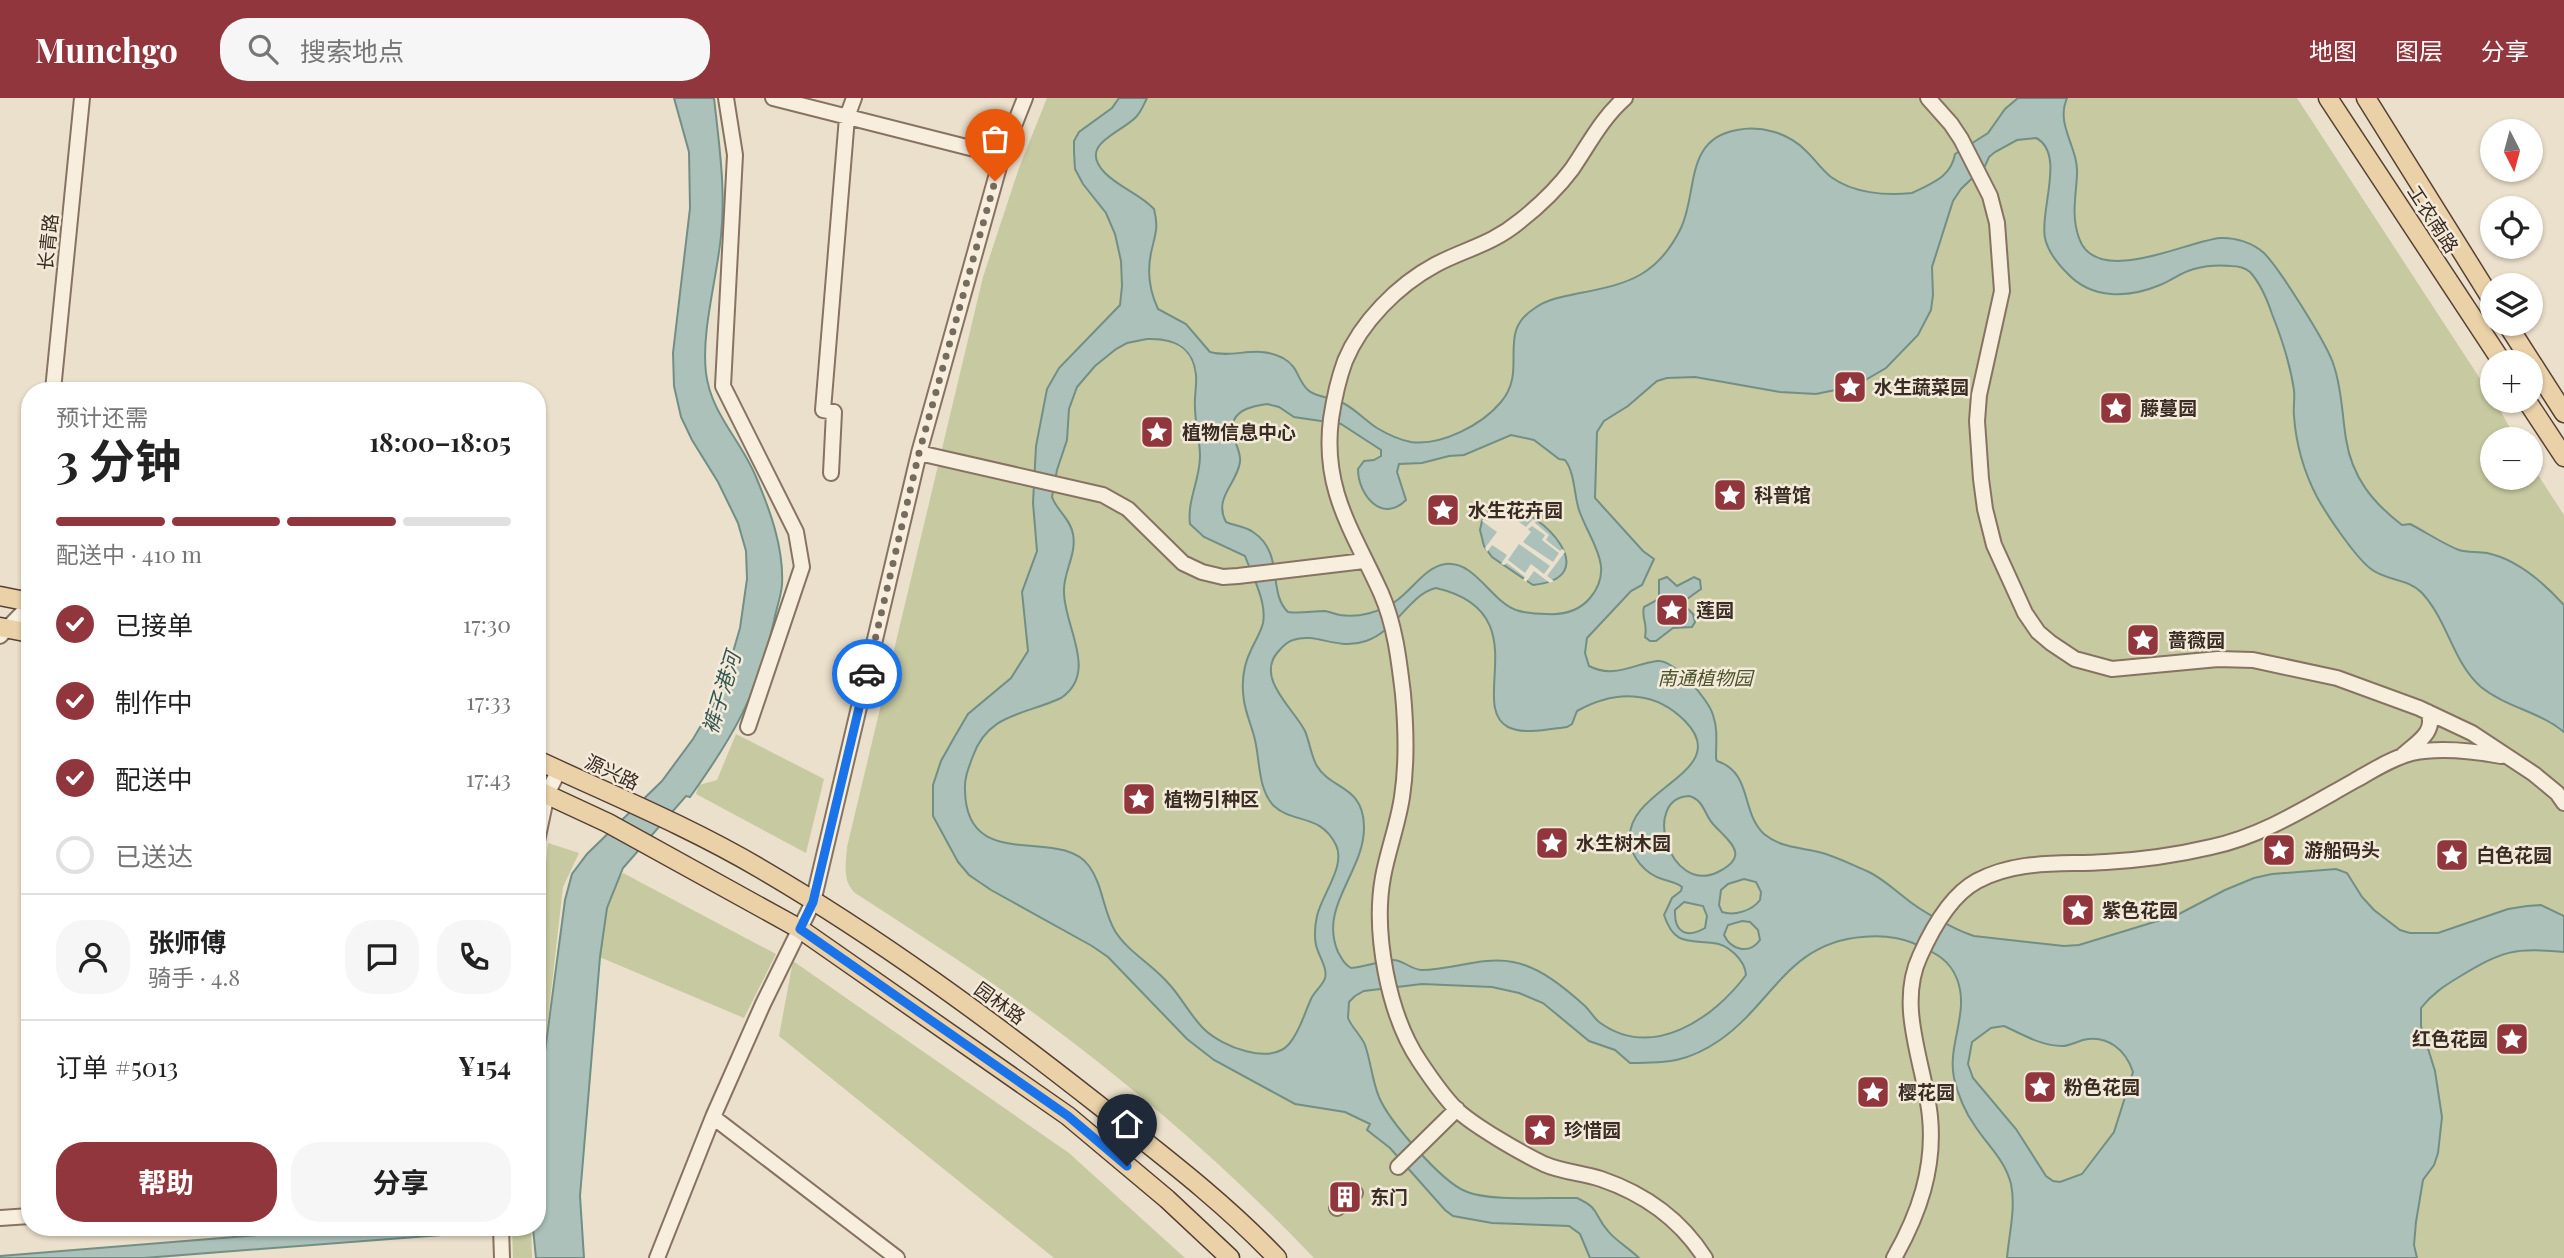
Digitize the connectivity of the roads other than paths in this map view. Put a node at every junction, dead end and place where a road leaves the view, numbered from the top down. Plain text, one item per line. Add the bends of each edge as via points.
1 (82, 98) edge
2 (726, 98) edge
3 (773, 98) edge
4 (854, 98) edge
5 (1025, 98) edge
6 (1625, 98) edge
7 (1928, 98) edge
8 (2328, 98) edge
9 (2365, 98) edge
10 (847, 117) junction
11 (1002, 156) junction
12 (2480, 281) edge
13 (2515, 336) edge
14 (2494, 350) edge
15 (54, 382) edge
16 (2535, 413) edge
17 (2564, 414) edge
18 (919, 453) junction
19 (2564, 457) edge
20 (831, 473) dead end
21 (1364, 561) junction
22 (0, 596) edge
23 (21, 602) edge
24 (21, 613) edge
25 (3, 630) edge
26 (21, 632) edge
27 (2428, 712) junction
28 (748, 727) dead end
29 (2402, 756) junction
30 (2508, 757) junction
31 (546, 764) edge
32 (559, 770) junction
33 (546, 787) edge
34 (546, 794) edge
35 (2564, 803) edge
36 (670, 822) joint
37 (813, 902) junction
38 (800, 929) junction
39 (1457, 1109) junction
40 (713, 1116) junction
41 (1400, 1165) dead end
42 (1355, 1193) dead end
43 (1337, 1208) dead end
44 (21, 1217) edge
45 (0, 1218) edge
46 (501, 1236) edge
47 (502, 1258) edge
48 (657, 1258) edge
49 (897, 1258) edge
50 (1230, 1258) edge
51 (1277, 1258) edge
52 (1705, 1258) edge
53 (1894, 1258) edge

1 - 15 street, 长青路
2 - 28 street via 734,155 723,386 796,532 802,568
3 - 10 street
4 - 10 street
5 - 11 street
6 - 21 street via 1600,124 1554,190 1518,223 1484,245 1435,265 1393,296 1351,349 1335,393 1329,456 1334,487
7 - 27 street via 1961,139 1982,178 1997,223 2002,292 1979,395 1981,478 1994,545 2038,632 2076,659 2112,669 2253,660 2337,678
8 - 14 main road, 工农南路
9 - 12 main road, 工农南路
10 - 11 street
10 - 20 street via 823,410 834,412
11 - 18 street
13 - 17 main road
16 - 19 main road
18 - 21 street via 1103,495 1128,509 1183,564 1202,572 1238,576
18 - 37 street
21 - 39 street via 1394,632 1403,691 1402,797 1383,879 1382,946 1402,1030 1419,1061
22 - 23 main road
24 - 25 street
25 - 26 main road
27 - 29 street via 2429,733
27 - 30 street
29 - 30 street via 2447,750
29 - 53 street via 2292,816 2232,841 2146,858 2002,870 1957,895 1919,957 1912,994 1930,1144 1916,1219
30 - 35 street
31 - 32 main road, 源兴路
32 - 33 street
32 - 36 main road, 源兴路
34 - 38 main road
36 - 37 main road, 园林路
37 - 38 street
37 - 51 main road, 园林路 via 915,967 1018,1042 1211,1193
38 - 40 street
38 - 50 main road via 1068,1116
39 - 41 street
39 - 52 street via 1547,1165 1601,1179 1648,1199 1672,1217
40 - 48 street
40 - 49 street
42 - 43 street
44 - 45 street
46 - 47 street

